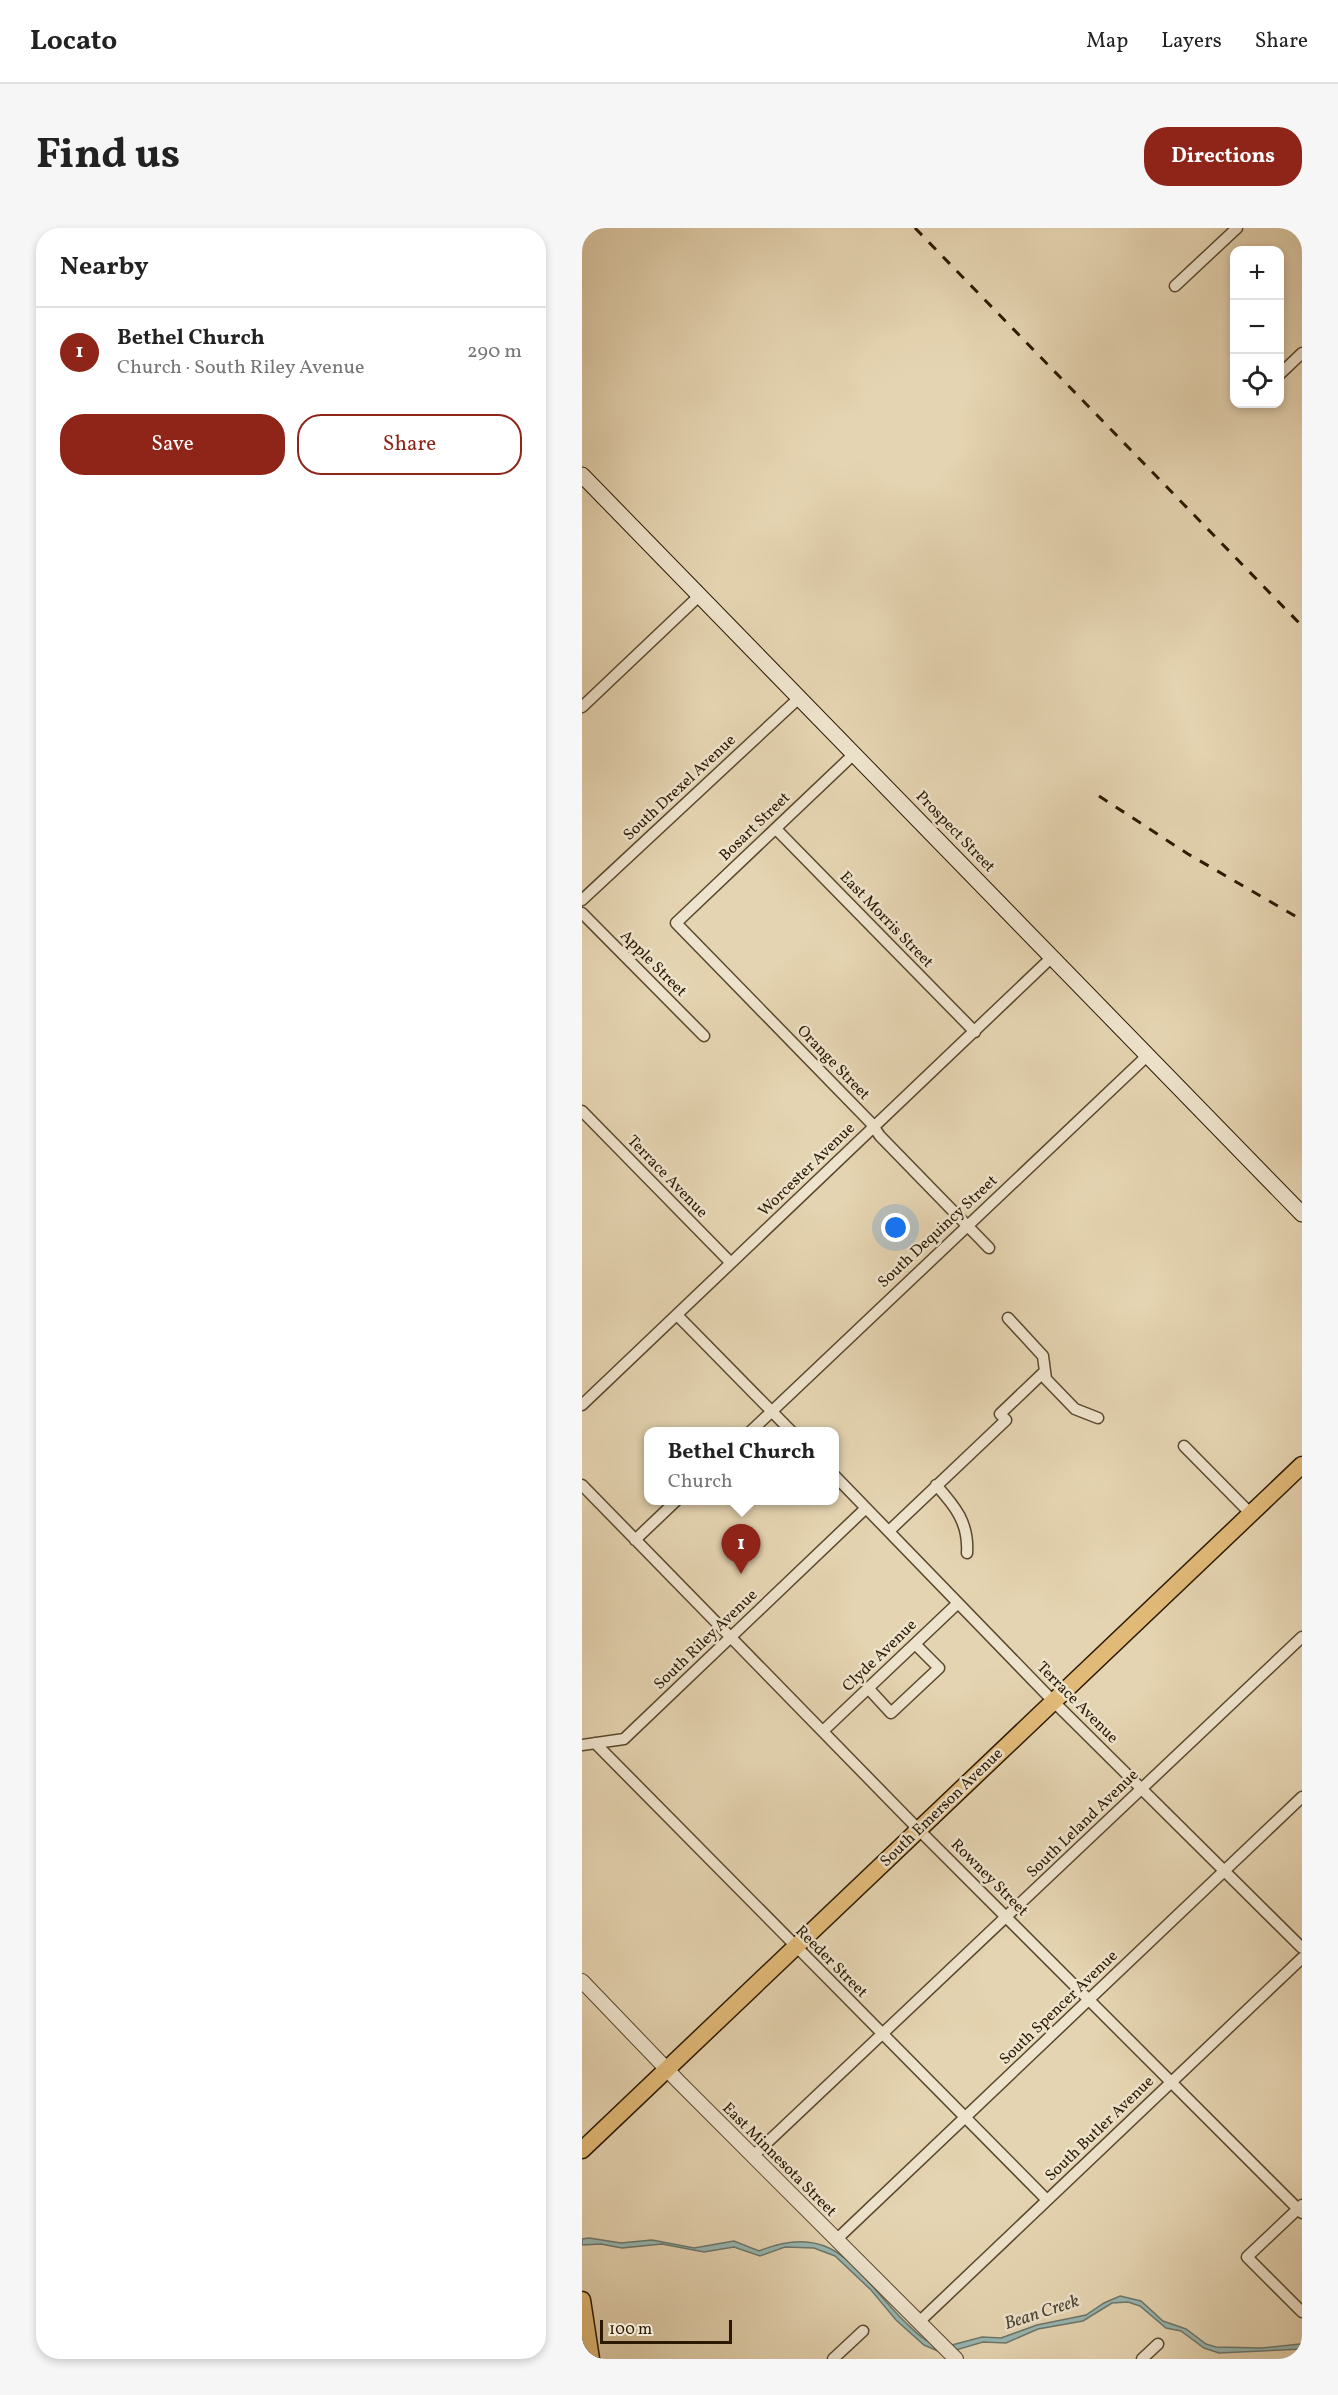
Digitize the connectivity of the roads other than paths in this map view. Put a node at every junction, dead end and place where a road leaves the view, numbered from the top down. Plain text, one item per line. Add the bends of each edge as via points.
1 (1237, 228) edge
2 (1175, 286) dead end
3 (1302, 352) edge
4 (1284, 370) edge
5 (582, 475) edge
6 (699, 596) junction
7 (799, 698) junction
8 (582, 707) edge
9 (855, 753) junction
10 (776, 829) junction
11 (582, 900) edge
12 (582, 913) edge
13 (676, 923) joint
14 (1052, 957) junction
15 (975, 1032) junction
16 (704, 1036) dead end
17 (1148, 1055) junction
18 (582, 1111) edge
19 (874, 1127) junction
20 (1302, 1214) edge
21 (967, 1225) junction
22 (989, 1248) dead end
23 (731, 1263) junction
24 (677, 1314) junction
25 (1008, 1318) dead end
26 (1044, 1372) junction
27 (582, 1405) edge
28 (771, 1411) junction
29 (1098, 1418) dead end
30 (754, 1427) edge
31 (788, 1427) edge
32 (1184, 1446) dead end
33 (1302, 1465) edge
34 (839, 1480) edge
35 (582, 1485) edge
36 (936, 1485) junction
37 (672, 1505) edge
38 (866, 1508) junction
39 (1251, 1514) junction
40 (889, 1531) junction
41 (635, 1540) junction
42 (971, 1546) dead end
43 (958, 1603) junction
44 (1302, 1636) edge
45 (730, 1637) junction
46 (915, 1644) junction
47 (868, 1689) junction
48 (1054, 1702) junction
49 (823, 1731) junction
50 (595, 1743) junction
51 (582, 1745) edge
52 (1142, 1789) junction
53 (1302, 1797) edge
54 (919, 1830) junction
55 (1224, 1871) junction
56 (1007, 1917) junction
57 (796, 1947) junction
58 (1302, 1948) edge
59 (1302, 1958) edge
60 (582, 1981) edge
61 (1089, 2000) junction
62 (883, 2035) junction
63 (668, 2069) junction
64 (1171, 2082) junction
65 (966, 2117) junction
66 (582, 2150) edge
67 (753, 2156) junction
68 (1047, 2200) junction
69 (1301, 2209) edge
70 (836, 2240) junction
71 (582, 2300) edge
72 (1302, 2312) edge
73 (919, 2322) junction
74 (863, 2331) dead end
75 (1158, 2344) dead end
76 (591, 2359) edge
77 (833, 2359) edge
78 (956, 2359) edge
79 (1142, 2359) edge

1 - 2 street
3 - 4 street
5 - 6 main road, Prospect Street
6 - 7 main road, Prospect Street
6 - 8 street
7 - 9 main road, Prospect Street
7 - 11 street, South Drexel Avenue
9 - 10 street, Bosart Street
9 - 14 main road, Prospect Street
10 - 13 street, Bosart Street
10 - 15 street, East Morris Street
12 - 16 street, Apple Street
13 - 19 street, Orange Street
14 - 15 street, Worcester Avenue
14 - 17 main road, Prospect Street
15 - 19 street, Worcester Avenue
17 - 20 main road, Prospect Street
17 - 21 street, South Dequincy Street
18 - 23 street, Terrace Avenue
19 - 21 street, Orange Street
19 - 23 street, Worcester Avenue
21 - 22 street, Orange Street
21 - 28 street, South Dequincy Street
23 - 24 street, Worcester Avenue
24 - 27 street, Worcester Avenue
24 - 28 street
25 - 26 street via 1043,1356
26 - 29 street via 1070,1406
26 - 36 street via 1000,1414 1006,1419
28 - 30 street, South Dequincy Street
28 - 31 street
32 - 39 street
33 - 39 main road, South Emerson Avenue
34 - 38 street, Terrace Avenue
35 - 41 street, Rowney Street
36 - 40 street
36 - 42 street via 959,1511
37 - 41 street
38 - 40 street, Terrace Avenue
38 - 45 street, South Riley Avenue
39 - 48 main road, South Emerson Avenue
40 - 43 street, Terrace Avenue
41 - 45 street, Rowney Street
43 - 46 street, Clyde Avenue
43 - 48 street, Terrace Avenue
44 - 52 street, South Leland Avenue
45 - 49 street, Rowney Street
45 - 50 street, South Riley Avenue via 624,1739
46 - 47 street, Clyde Avenue
46 - 47 street via 939,1668 931,1676 891,1713
47 - 49 street, Clyde Avenue
48 - 52 street, Terrace Avenue
48 - 54 main road, South Emerson Avenue
49 - 54 street, Rowney Street
50 - 51 street, South Riley Avenue
50 - 57 street, Reeder Street
52 - 55 street, Terrace Avenue
52 - 56 street, South Leland Avenue
53 - 55 street, South Spencer Avenue
54 - 56 street, Rowney Street
54 - 57 main road, South Emerson Avenue
55 - 58 street, Terrace Avenue
55 - 61 street, South Spencer Avenue
56 - 61 street, Rowney Street
56 - 62 street, South Leland Avenue
57 - 62 street, Reeder Street
57 - 63 main road, South Emerson Avenue
59 - 64 street, South Butler Avenue
60 - 63 street, East Minnesota Street
61 - 64 street, Rowney Street
61 - 65 street, South Spencer Avenue
62 - 65 street, Reeder Street
62 - 67 street, South Leland Avenue
63 - 66 main road, South Emerson Avenue
63 - 67 street, East Minnesota Street
64 - 68 street, South Butler Avenue
64 - 69 street, Rowney Street
65 - 68 street, Reeder Street
65 - 70 street, South Spencer Avenue
67 - 70 street, East Minnesota Street
68 - 73 street, South Butler Avenue
69 - 72 street via 1247,2257
70 - 73 street, East Minnesota Street
71 - 76 main road
73 - 78 street, East Minnesota Street
74 - 77 street
75 - 79 street

